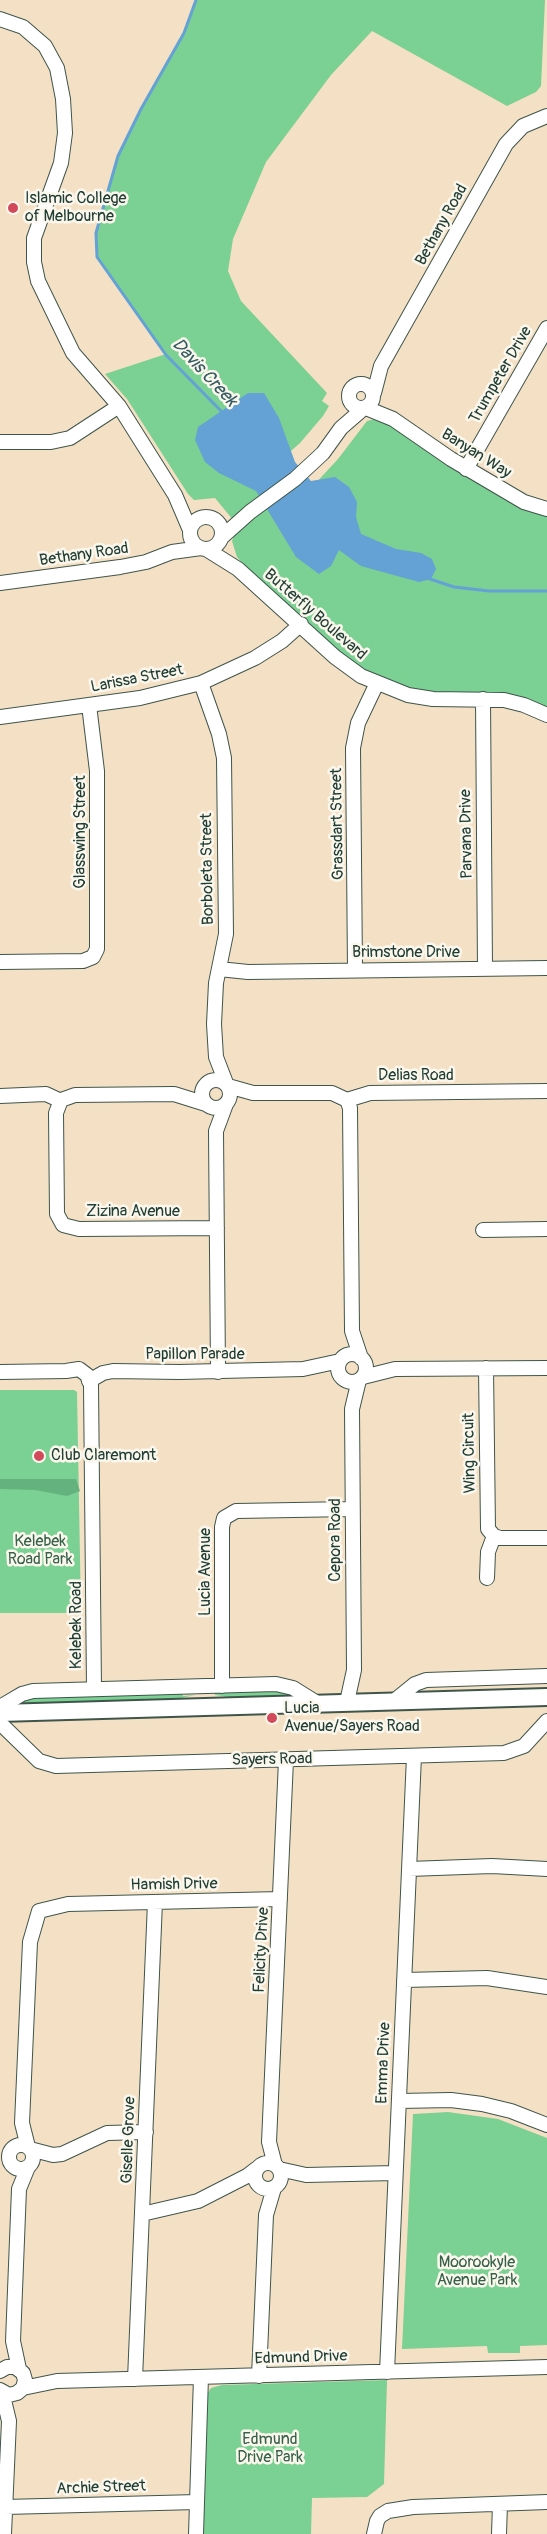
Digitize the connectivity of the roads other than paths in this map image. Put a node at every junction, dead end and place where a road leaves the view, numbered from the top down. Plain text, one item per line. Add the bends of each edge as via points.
1 (0, 19) edge
2 (547, 116) edge
3 (547, 328) edge
4 (381, 366) junction
5 (358, 384) junction
6 (374, 394) junction
7 (350, 399) junction
8 (118, 406) junction
9 (365, 408) junction
10 (393, 419) junction
11 (341, 428) junction
12 (0, 442) edge
13 (466, 470) junction
14 (175, 495) junction
15 (547, 509) edge
16 (250, 512) junction
17 (207, 518) junction
18 (190, 531) junction
19 (221, 538) junction
20 (203, 549) junction
21 (172, 552) junction
22 (238, 569) junction
23 (0, 583) edge
24 (301, 624) junction
25 (201, 682) junction
26 (377, 683) junction
27 (483, 699) junction
28 (89, 705) junction
29 (547, 715) edge
30 (0, 717) edge
31 (0, 962) edge
32 (220, 964) junction
33 (547, 968) edge
34 (485, 969) junction
35 (355, 970) junction
36 (216, 1057) junction
37 (207, 1083) junction
38 (227, 1084) junction
39 (547, 1091) edge
40 (253, 1093) junction
41 (174, 1094) junction
42 (0, 1095) edge
43 (346, 1100) junction
44 (59, 1104) junction
45 (226, 1104) junction
46 (207, 1105) junction
47 (216, 1131) junction
48 (217, 1228) junction
49 (547, 1229) edge
50 (483, 1230) dead end
51 (351, 1331) junction
52 (341, 1359) junction
53 (362, 1359) junction
54 (486, 1368) junction
55 (547, 1368) edge
56 (395, 1369) junction
57 (303, 1370) junction
58 (0, 1372) edge
59 (218, 1372) junction
60 (343, 1378) junction
61 (361, 1378) junction
62 (89, 1381) junction
63 (352, 1409) junction
64 (352, 1509) junction
65 (494, 1536) junction
66 (547, 1538) edge
67 (487, 1578) dead end
68 (547, 1676) edge
69 (222, 1686) junction
70 (94, 1689) junction
71 (547, 1697) edge
72 (394, 1701) junction
73 (354, 1702) junction
74 (317, 1703) junction
75 (0, 1707) edge
76 (0, 1713) edge
77 (547, 1721) edge
78 (0, 1723) edge
79 (414, 1756) junction
80 (286, 1760) junction
81 (409, 1869) junction
82 (547, 1869) edge
83 (280, 1899) junction
84 (155, 1902) junction
85 (404, 1980) junction
86 (547, 1987) edge
87 (399, 2101) junction
88 (547, 2125) edge
89 (146, 2132) junction
90 (269, 2142) junction
91 (16, 2149) edge
92 (53, 2155) junction
93 (8, 2164) edge
94 (29, 2165) junction
95 (277, 2167) junction
96 (258, 2168) junction
97 (395, 2173) junction
98 (306, 2175) junction
99 (229, 2186) junction
100 (268, 2186) junction
101 (19, 2188) junction
102 (142, 2214) junction
103 (13, 2341) junction
104 (547, 2367) edge
105 (19, 2369) junction
106 (2, 2370) edge
107 (387, 2372) junction
108 (259, 2376) junction
109 (201, 2377) junction
110 (135, 2379) junction
111 (57, 2381) junction
112 (22, 2389) junction
113 (1, 2391) edge
114 (9, 2421) junction
115 (197, 2502) junction
116 (547, 2502) edge
117 (500, 2504) junction
118 (5, 2507) junction
119 (413, 2507) junction
120 (4, 2534) edge
121 (196, 2534) edge
122 (369, 2534) edge
123 (374, 2534) edge
124 (499, 2534) edge

1 - 8 street via 23,27 45,46 57,68 65,123 61,163 34,238 34,262 38,281 73,353
2 - 4 street, Bethany Road via 523,126 506,144
3 - 13 street, Trumpeter Drive
4 - 5 street, Bethany Road
4 - 6 street, Bethany Road
5 - 6 street via 370,387
5 - 7 street via 352,388
6 - 9 street
6 - 10 street, Banyan Way
7 - 9 street via 354,405
7 - 11 street, Bethany Road
8 - 12 street via 70,438
8 - 14 street
9 - 10 street, Banyan Way
9 - 11 street, Bethany Road
10 - 13 street, Banyan Way
11 - 16 street, Bethany Road via 323,453 296,479
13 - 15 street, Banyan Way via 524,502
14 - 17 street
14 - 18 street
16 - 17 street, Bethany Road
16 - 19 street, Bethany Road
17 - 18 street, Bethany Road via 195,520
17 - 19 street via 221,526
18 - 20 street via 193,543
18 - 21 street, Bethany Road
19 - 20 street, Bethany Road via 215,546
19 - 22 street, Butterfly Boulevard
20 - 21 street, Bethany Road
20 - 22 street, Butterfly Boulevard
21 - 23 street, Bethany Road via 120,567
22 - 24 street, Butterfly Boulevard
24 - 25 street, Larissa Street via 255,658
24 - 26 street, Butterfly Boulevard via 335,657
25 - 28 street, Larissa Street via 148,697
25 - 32 street, Borboleta Street via 223,749 226,934
26 - 27 street, Butterfly Boulevard via 421,698
26 - 35 street, Grassdart Street via 358,723 353,748
27 - 29 street, Butterfly Boulevard via 513,702
27 - 34 street, Parvana Drive
28 - 30 street, Larissa Street
28 - 31 street, Glasswing Street via 97,771 98,944 93,957 83,962
32 - 35 street, Brimstone Drive via 248,972
32 - 36 street, Borboleta Street via 215,1004
33 - 34 street, Brimstone Drive
34 - 35 street, Brimstone Drive
36 - 37 street, Borboleta Street
36 - 38 street, Borboleta Street
37 - 38 street via 215,1080
37 - 41 street
37 - 46 street via 202,1096
38 - 40 street, Delias Road
38 - 45 street via 231,1096
39 - 43 street, Delias Road via 370,1093
40 - 43 street, Delias Road via 332,1093
40 - 45 street, Delias Road
41 - 44 street via 75,1095
41 - 46 street
42 - 44 street via 46,1094
43 - 51 street via 350,1108
44 - 48 street, Zizina Avenue via 57,1214 63,1225 79,1229
45 - 46 street via 218,1108
45 - 47 street
46 - 47 street
47 - 48 street
48 - 59 street
49 - 50 street
51 - 52 street
51 - 53 street
52 - 53 street via 351,1354
52 - 57 street, Papillon Parade
52 - 60 street via 338,1368
53 - 56 street
53 - 61 street via 366,1368
54 - 55 street
54 - 56 street
54 - 65 street, Wing Circuit via 488,1526
56 - 61 street
57 - 59 street, Papillon Parade
57 - 60 street, Papillon Parade
58 - 62 street via 66,1371
59 - 62 street, Papillon Parade via 113,1371
60 - 61 street via 352,1382
60 - 63 street, Cepora Road
61 - 63 street, Cepora Road
62 - 70 street, Kelebek Road
63 - 64 street, Cepora Road
64 - 69 street, Lucia Avenue via 236,1510 224,1518
64 - 73 street, Cepora Road
65 - 66 street
65 - 67 street, Wing Circuit via 488,1551
68 - 72 street via 426,1680
69 - 70 street
69 - 74 street via 281,1684
70 - 75 street via 27,1692
71 - 72 main road
72 - 73 main road
73 - 74 main road
74 - 76 main road
77 - 79 street, Sayers Road via 524,1746 511,1752
78 - 80 street, Sayers Road via 33,1756 48,1765
79 - 80 street, Sayers Road
79 - 81 street, Emma Drive
80 - 83 street, Felicity Drive
81 - 82 street
81 - 85 street, Emma Drive
83 - 84 street, Hamish Drive
83 - 90 street, Felicity Drive
84 - 89 street, Giselle Grove
84 - 91 street, Hamish Drive via 68,1904 39,1911 30,1942 22,2123
85 - 86 street via 487,1978
85 - 87 street, Emma Drive
87 - 88 street via 482,2104 511,2110
87 - 97 street, Emma Drive
89 - 92 street via 107,2133 68,2153
89 - 102 street, Giselle Grove
90 - 95 street, Felicity Drive
90 - 96 street, Felicity Drive
91 - 92 street
91 - 93 street via 8,2157
91 - 94 street via 33,2156
92 - 94 street
93 - 94 street via 20,2169
93 - 101 street
94 - 101 street
95 - 96 street via 267,2163
95 - 98 street
95 - 100 street via 281,2177
96 - 99 street
96 - 100 street via 255,2180
97 - 98 street
97 - 107 street, Emma Drive
98 - 100 street
99 - 100 street
99 - 102 street via 198,2201
100 - 108 street
101 - 103 street
102 - 110 street, Giselle Grove
103 - 105 street
103 - 106 street
104 - 107 street, Edmund Drive
105 - 106 street, Edmund Drive via 11,2366
105 - 111 street, Edmund Drive
105 - 112 street via 25,2380
107 - 108 street, Edmund Drive
108 - 109 street, Edmund Drive
109 - 110 street, Edmund Drive
109 - 115 street
110 - 111 street, Edmund Drive
111 - 112 street, Edmund Drive
112 - 113 street, Edmund Drive via 14,2395
112 - 114 street
113 - 114 street
114 - 118 street
115 - 118 street, Archie Street
115 - 121 street
116 - 117 street
117 - 119 street
117 - 124 street
118 - 120 street
119 - 122 street via 377,2509 370,2519
119 - 123 street via 385,2512 376,2521

